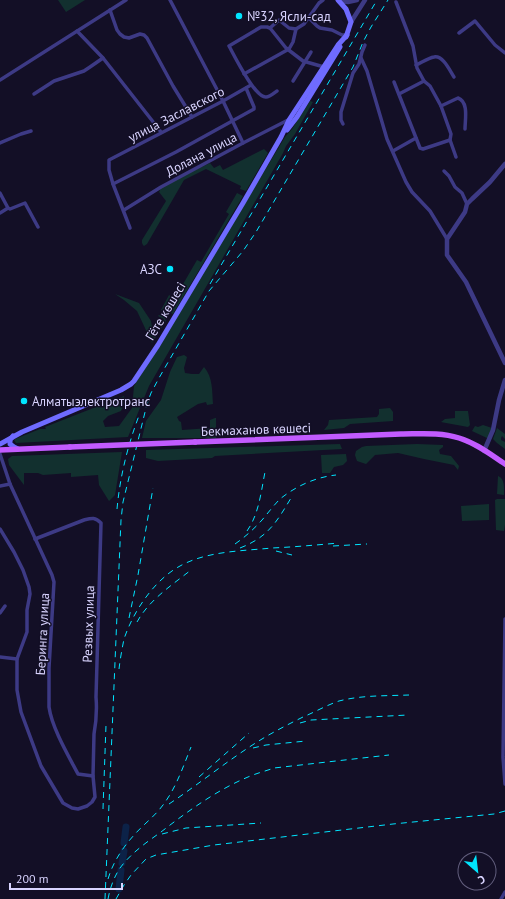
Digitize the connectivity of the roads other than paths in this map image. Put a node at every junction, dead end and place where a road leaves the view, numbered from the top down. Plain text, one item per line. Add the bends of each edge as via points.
1 (126, 0) edge
2 (170, 0) edge
3 (323, 0) edge
4 (338, 0) edge
5 (357, 0) edge
6 (365, 0) edge
7 (396, 2) dead end
8 (110, 10) junction
9 (309, 18) junction
10 (351, 22) junction
11 (270, 28) junction
12 (296, 29) junction
13 (77, 31) junction
14 (459, 33) dead end
15 (347, 35) junction
16 (365, 45) dead end
17 (289, 49) junction
18 (311, 52) dead end
19 (505, 53) edge
20 (103, 58) junction
21 (361, 58) junction
22 (304, 62) junction
23 (416, 65) junction
24 (324, 67) junction
25 (244, 74) junction
26 (454, 77) dead end
27 (0, 80) edge
28 (424, 80) junction
29 (293, 81) dead end
30 (394, 82) dead end
31 (251, 85) junction
32 (246, 88) junction
33 (277, 92) dead end
34 (34, 94) dead end
35 (399, 94) junction
36 (223, 101) junction
37 (441, 106) junction
38 (192, 117) junction
39 (232, 120) junction
40 (289, 120) junction
41 (342, 124) dead end
42 (465, 129) dead end
43 (31, 131) dead end
44 (161, 132) junction
45 (281, 137) junction
46 (416, 138) junction
47 (450, 140) junction
48 (0, 143) edge
49 (243, 143) junction
50 (392, 151) junction
51 (456, 157) dead end
52 (505, 164) edge
53 (444, 171) dead end
54 (113, 184) junction
55 (0, 193) edge
56 (467, 204) junction
57 (8, 208) junction
58 (124, 210) junction
59 (0, 213) edge
60 (38, 227) dead end
61 (130, 228) dead end
62 (447, 239) junction
63 (505, 363) edge
64 (505, 380) edge
65 (13, 436) junction
66 (0, 444) edge
67 (19, 449) junction
68 (0, 450) edge
69 (484, 451) junction
70 (0, 454) edge
71 (505, 464) edge
72 (10, 484) junction
73 (0, 486) edge
74 (0, 529) edge
75 (35, 540) junction
76 (5, 606) dead end
77 (0, 613) edge
78 (505, 619) edge
79 (0, 657) edge
80 (17, 659) junction
81 (93, 776) junction
82 (505, 784) edge
83 (95, 797) joint
84 (505, 892) edge
85 (501, 899) edge

1 - 8 street
2 - 36 street
3 - 9 street
4 - 5 street
4 - 10 main road via 346,9
6 - 10 street
7 - 23 street via 413,46
8 - 13 street
8 - 38 street via 117,30 124,37 144,34
9 - 12 street
9 - 15 street via 320,28
10 - 15 main road, Гёте көшесі
11 - 12 street via 279,20 289,28
11 - 17 street
11 - 25 street via 261,27 229,46
12 - 17 street
13 - 20 street
13 - 27 street
14 - 19 street via 475,21
15 - 24 main road, Гёте көшесі
15 - 45 main road, Гёте көшесі via 297,117
16 - 21 street
17 - 22 street
17 - 25 street
18 - 22 street
20 - 34 street via 84,71 54,81
20 - 44 street
21 - 41 street via 353,73 341,112
21 - 50 street
22 - 24 street
22 - 29 street
23 - 26 street via 434,56 438,57
23 - 28 street
24 - 40 main road, Гёте көшесі
25 - 31 street
28 - 35 street
28 - 37 street
30 - 35 street
31 - 32 street, улица Заславского
31 - 33 street via 265,97
32 - 36 street, улица Заславского
32 - 39 street via 254,108
35 - 46 street
36 - 38 street, улица Заславского
36 - 39 street
37 - 42 street via 461,99 466,111
37 - 47 street via 451,134
38 - 44 street, улица Заславского
39 - 49 street
39 - 54 street
40 - 45 main road, Гёте көшесі
40 - 49 street, Долана улица
43 - 48 street
44 - 54 street, улица Заславского via 109,160
45 - 65 main road, Гёте көшесі via 134,381 121,390
46 - 47 street via 422,149
46 - 50 street
47 - 51 street
49 - 58 street, Долана улица
50 - 62 street via 412,192 430,211
52 - 56 street
53 - 56 street via 462,193
54 - 58 street
55 - 57 street
56 - 62 street via 465,212
57 - 59 street
57 - 60 street via 25,203
58 - 61 street
62 - 63 street via 447,255 466,282
64 - 69 street via 493,430
65 - 66 main road, Гёте көшесі
65 - 67 main road via 10,444
67 - 68 main road, Бекмаханов көшесі
67 - 69 main road, Бекмаханов көшесі, bridge via 433,434 459,438
69 - 71 main road, Бекмаханов көшесі
70 - 72 street, Беринга улица
72 - 73 street
72 - 75 street, Беринга улица
74 - 80 street, Беринга улица via 30,587 27,632
75 - 81 street, Беринга улица via 54,582 49,668 50,713 78,774
75 - 81 street, Резвых улица via 84,520 93,518 101,523
76 - 77 street
78 - 82 street
79 - 80 street
80 - 83 street, Беринга улица via 17,690 21,712 41,766 67,806 86,806
81 - 83 street, Резвых улица
84 - 85 street

